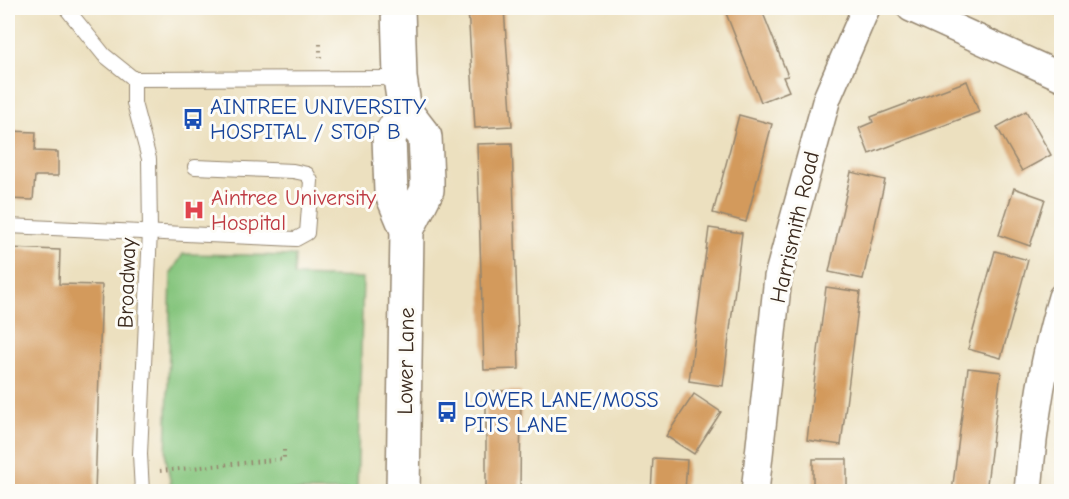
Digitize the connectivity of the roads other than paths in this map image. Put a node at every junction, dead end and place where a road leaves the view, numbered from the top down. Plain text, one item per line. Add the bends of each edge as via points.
1 (66, 8) edge
2 (398, 8) edge
3 (866, 8) edge
4 (911, 8) edge
5 (1062, 77) edge
6 (400, 78) junction
7 (134, 79) junction
8 (195, 167) dead end
9 (8, 226) edge
10 (150, 231) junction
11 (1062, 297) edge
12 (142, 492) edge
13 (403, 492) edge
14 (755, 492) edge
15 (1028, 492) edge

1 - 7 lane via 104,55
2 - 6 street, Lower Lane
3 - 14 street, Harrismith Road via 827,98 778,277
4 - 5 street
6 - 7 lane
6 - 13 street, Lower Lane via 405,111 425,137 427,190 407,230
7 - 10 lane, Broadway via 134,103 149,159
8 - 10 lane via 307,174 311,181 307,233 296,239
9 - 10 lane
10 - 12 lane, Broadway via 140,454
11 - 15 street via 1054,323

